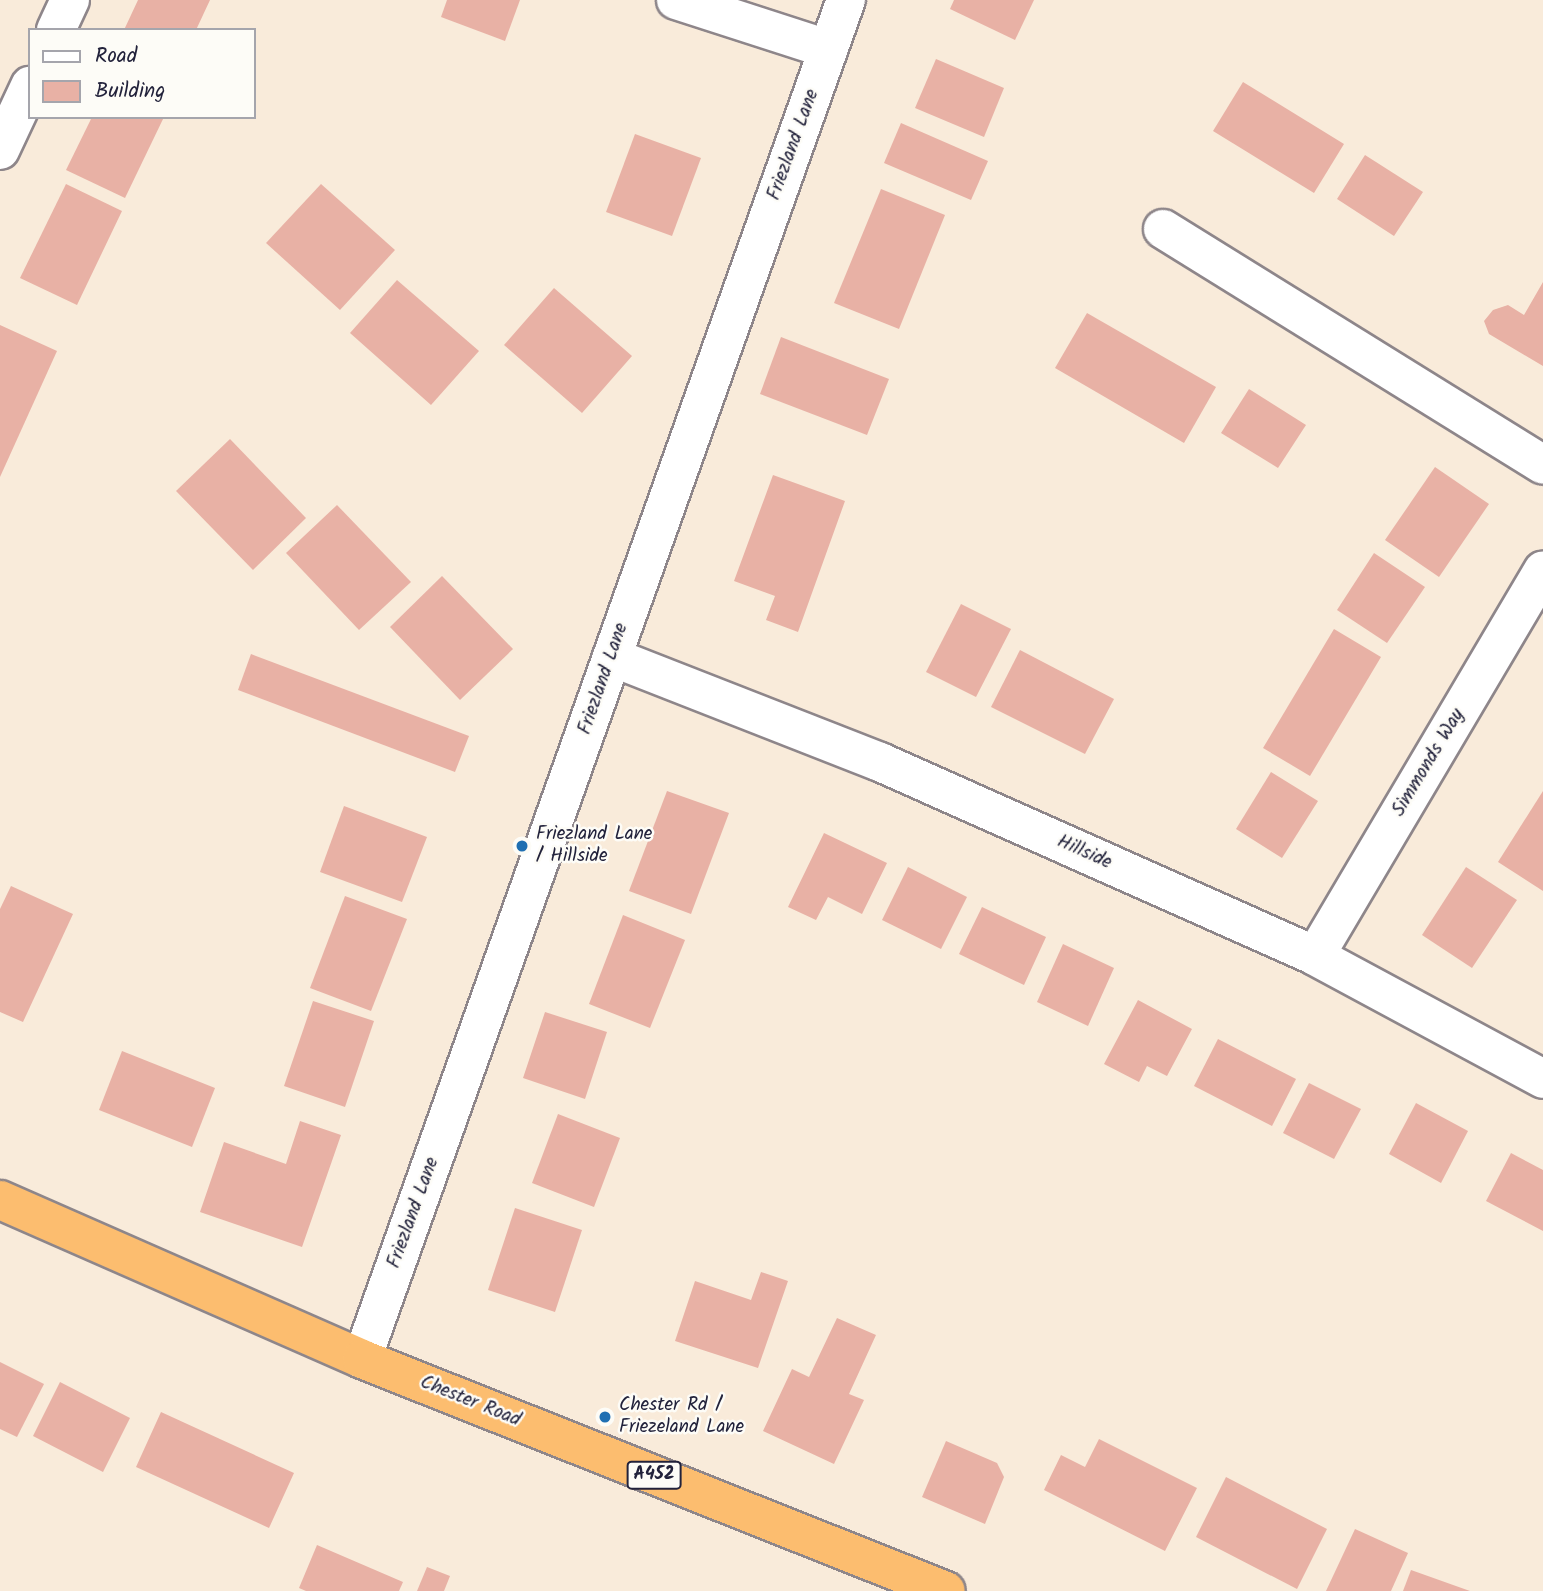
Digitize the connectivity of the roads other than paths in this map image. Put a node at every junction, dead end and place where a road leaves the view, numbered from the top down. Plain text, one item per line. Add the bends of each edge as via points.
1 (70, 0) edge
2 (676, 0) edge
3 (846, 0) edge
4 (57, 28) edge
5 (828, 49) junction
6 (28, 90) edge
7 (0, 150) edge
8 (1163, 229) dead end
9 (1543, 465) edge
10 (1543, 570) edge
11 (612, 657) junction
12 (1315, 956) junction
13 (1543, 1079) edge
14 (0, 1200) edge
15 (362, 1359) junction
16 (946, 1591) edge

1 - 4 street
2 - 5 street
3 - 5 street, Friezland Lane
5 - 11 street, Friezland Lane
6 - 7 street
8 - 9 street
10 - 12 street, Simmonds Way
11 - 12 street, Hillside via 880,762
11 - 15 street, Friezland Lane
12 - 13 street, Hillside
14 - 15 highway, Chester Road / A452
15 - 16 highway, Chester Road / A452

